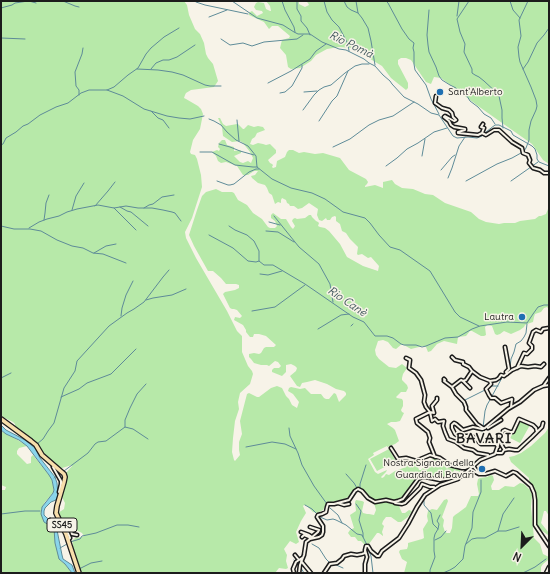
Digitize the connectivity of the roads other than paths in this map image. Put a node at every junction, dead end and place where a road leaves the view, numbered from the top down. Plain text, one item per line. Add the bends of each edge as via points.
1 (436, 96) dead end
2 (483, 124) dead end
3 (483, 134) junction
4 (549, 173) edge
5 (549, 328) edge
6 (505, 347) dead end
7 (452, 357) dead end
8 (406, 358) dead end
9 (544, 364) dead end
10 (518, 368) junction
11 (472, 371) junction
12 (507, 374) junction
13 (549, 378) edge
14 (444, 379) dead end
15 (463, 381) junction
16 (490, 381) junction
17 (544, 385) junction
18 (549, 385) edge
19 (452, 387) junction
20 (470, 388) dead end
21 (437, 398) dead end
22 (510, 408) junction
23 (430, 412) junction
24 (2, 420) edge
25 (501, 420) dead end
26 (543, 423) dead end
27 (484, 428) junction
28 (537, 432) junction
29 (499, 447) junction
30 (391, 448) dead end
31 (504, 449) dead end
32 (40, 451) junction
33 (497, 453) junction
34 (490, 456) junction
35 (435, 457) junction
36 (473, 465) junction
37 (470, 469) junction
38 (495, 472) junction
39 (464, 475) junction
40 (436, 487) junction
41 (59, 492) dead end
42 (394, 502) junction
43 (337, 503) junction
44 (349, 504) dead end
45 (310, 527) dead end
46 (301, 532) dead end
47 (77, 535) dead end
48 (302, 537) dead end
49 (311, 539) junction
50 (68, 540) junction
51 (549, 546) edge
52 (365, 550) junction
53 (295, 555) dead end
54 (301, 560) junction
55 (549, 567) edge
56 (79, 573) edge
57 (294, 573) edge
58 (299, 573) edge
59 (311, 573) edge
60 (324, 573) edge
61 (365, 573) edge
62 (546, 573) edge

1 - 3 street via 435,103 452,113 456,120 445,116 444,118 454,127 465,129 458,133
2 - 3 street
3 - 4 street via 486,135 494,129 500,131 522,148 523,153 528,155 532,167
5 - 10 street via 533,332 529,343 532,349 524,353
6 - 12 street via 509,368
7 - 11 street via 463,362
8 - 23 street via 410,360 409,368 416,372 421,380 424,402
9 - 10 street via 541,367
10 - 12 street
11 - 15 street
11 - 16 street
12 - 16 street
13 - 17 street
14 - 19 street
15 - 19 street
15 - 20 street
16 - 22 street via 491,384 486,389 489,395 500,402 512,399
17 - 18 street
17 - 22 street
19 - 27 street via 476,424
21 - 23 street via 432,406 434,412
22 - 27 street
23 - 34 street via 432,421 444,421 444,432 448,440
23 - 35 street via 416,420 427,430
24 - 32 main road, SS45 via 36,445
25 - 27 street
26 - 28 street
27 - 29 street via 473,427 464,430 455,423 452,426 458,436 472,436 481,444 496,444
28 - 29 street via 535,427 519,418 512,432 503,430
28 - 33 street via 518,450 509,449 501,454
29 - 31 street
29 - 33 street
30 - 35 street via 398,459 416,461 430,456
32 - 41 street via 40,455 55,469 61,484
32 - 50 main road, SS45 via 65,477 56,511
33 - 34 street
34 - 36 street
35 - 36 street via 463,468
36 - 37 street
36 - 38 street via 479,472
37 - 38 street via 481,474
37 - 39 street
38 - 51 street via 506,476 516,473 530,486 536,505 535,525
39 - 40 street
39 - 42 street via 440,480 422,477 414,483 403,499
40 - 42 street via 422,484 405,503
40 - 52 street via 425,495 416,507 399,538 379,556 368,546
42 - 43 street via 375,502 358,489 348,500
43 - 44 street
43 - 49 street via 328,504 326,512 318,515 323,532 322,535
45 - 49 street via 319,530
46 - 49 street via 309,535
47 - 50 street via 72,534 65,524 70,538
48 - 49 street via 304,535
49 - 54 street via 306,542
50 - 56 main road, SS45
52 - 60 street via 362,554 344,556 337,563 330,564
52 - 61 street via 368,557 364,565
53 - 54 street
54 - 57 street via 296,562
54 - 58 street
54 - 59 street
55 - 62 street

